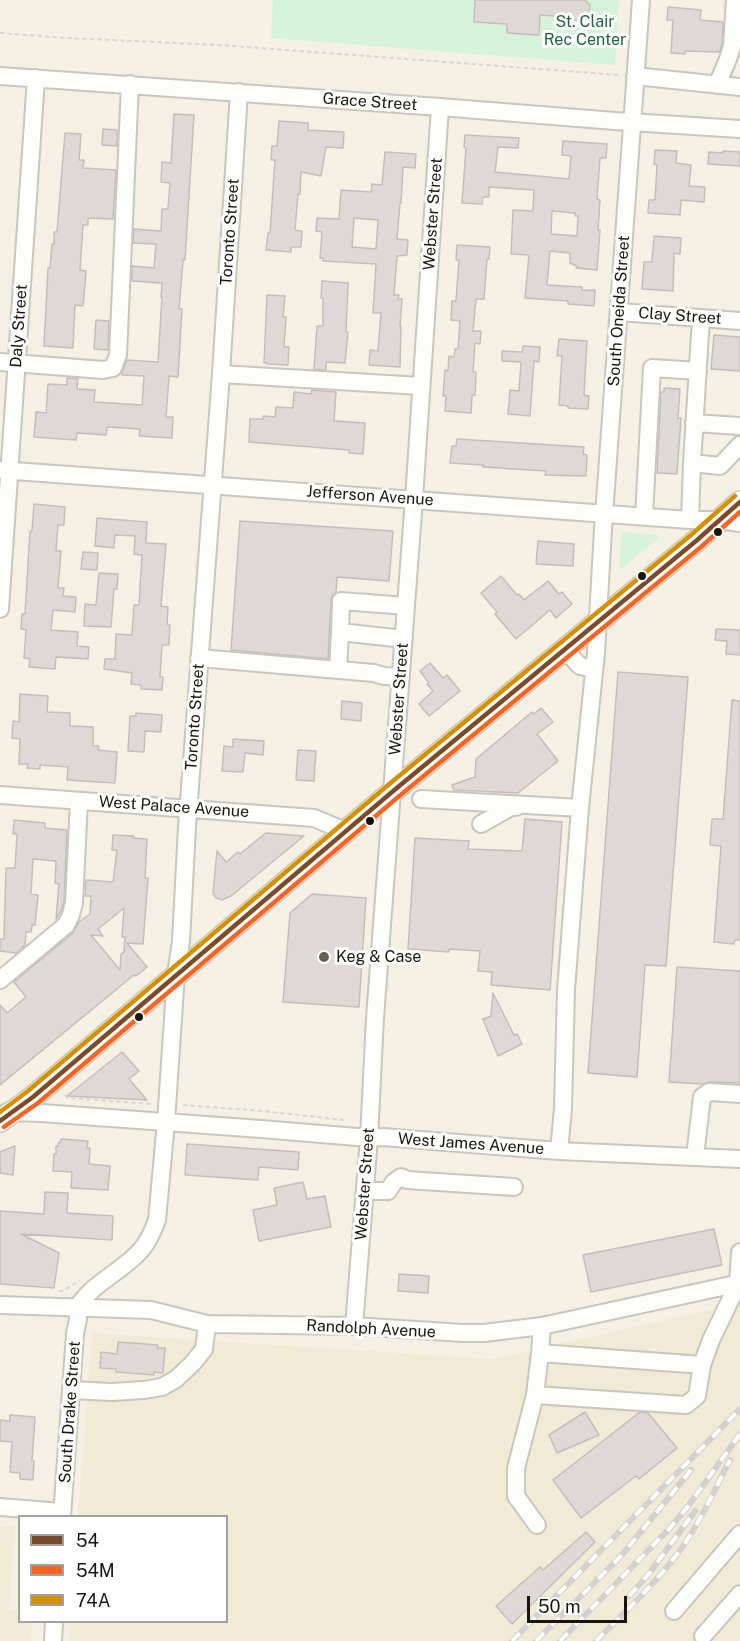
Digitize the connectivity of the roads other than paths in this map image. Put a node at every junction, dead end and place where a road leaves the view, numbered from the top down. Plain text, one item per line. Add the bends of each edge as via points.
1 (641, 0) edge
2 (735, 0) edge
3 (0, 76) edge
4 (635, 76) junction
5 (36, 78) junction
6 (130, 84) junction
7 (717, 85) junction
8 (740, 87) edge
9 (239, 92) junction
10 (440, 107) junction
11 (633, 122) junction
12 (740, 129) edge
13 (620, 312) junction
14 (701, 318) junction
15 (740, 321) edge
16 (8, 363) edge
17 (698, 371) junction
18 (220, 374) junction
19 (421, 386) junction
20 (694, 423) junction
21 (740, 426) edge
22 (740, 445) edge
23 (692, 463) junction
24 (4, 471) edge
25 (212, 485) junction
26 (414, 499) junction
27 (740, 502) edge
28 (605, 513) junction
29 (644, 516) junction
30 (690, 520) junction
31 (718, 520) junction
32 (740, 523) edge
33 (406, 606) junction
34 (0, 609) edge
35 (597, 622) junction
36 (340, 632) junction
37 (404, 639) junction
38 (564, 649) junction
39 (199, 658) junction
40 (594, 669) junction
41 (338, 670) junction
42 (401, 677) junction
43 (392, 792) junction
44 (0, 795) edge
45 (421, 799) dead end
46 (79, 801) junction
47 (189, 808) junction
48 (580, 810) junction
49 (481, 824) dead end
50 (345, 831) junction
51 (176, 974) junction
52 (0, 980) edge
53 (740, 1094) edge
54 (4, 1115) edge
55 (166, 1122) junction
56 (369, 1138) junction
57 (559, 1151) junction
58 (695, 1156) junction
59 (740, 1159) edge
60 (514, 1187) dead end
61 (364, 1196) junction
62 (740, 1252) edge
63 (739, 1284) edge
64 (0, 1305) edge
65 (77, 1308) junction
66 (207, 1324) junction
67 (354, 1326) junction
68 (542, 1326) junction
69 (540, 1353) junction
70 (702, 1365) junction
71 (71, 1390) junction
72 (535, 1395) junction
73 (0, 1507) edge
74 (62, 1514) edge
75 (537, 1525) dead end
76 (740, 1534) edge
77 (740, 1594) edge
78 (674, 1611) dead end
79 (54, 1623) edge
80 (703, 1635) dead end
81 (53, 1641) edge

1 - 4 street, South Oneida Street
2 - 7 street via 732,46
3 - 5 street, Grace Street
4 - 7 street
4 - 11 street, South Oneida Street
5 - 6 street, Grace Street
5 - 16 street, Daly Street
6 - 9 street, Grace Street
6 - 16 street via 116,362 113,368 103,369
7 - 8 street
9 - 10 street, Grace Street
9 - 18 street, Toronto Street
10 - 11 street, Grace Street
10 - 19 street, Webster Street
11 - 12 street, Grace Street
11 - 13 street, South Oneida Street
13 - 14 street, Clay Street
13 - 28 street, South Oneida Street
14 - 15 street, Clay Street
14 - 17 street
16 - 24 street, Daly Street
17 - 20 street
17 - 29 street via 652,368
18 - 19 street
18 - 25 street, Toronto Street
19 - 26 street, Webster Street
20 - 21 street
20 - 23 street
22 - 23 street via 720,466
23 - 30 street
24 - 25 street, Jefferson Avenue
24 - 34 street, Daly Street
25 - 26 street, Jefferson Avenue
25 - 39 street, Toronto Street
26 - 28 street, Jefferson Avenue
26 - 33 street, Webster Street
27 - 31 main road
28 - 29 street, Jefferson Avenue
28 - 35 street, South Oneida Street
29 - 30 street, Jefferson Avenue
30 - 31 street, Jefferson Avenue
31 - 32 street, Jefferson Avenue
31 - 35 main road
33 - 36 street via 341,601
33 - 37 street, Webster Street
35 - 38 main road
35 - 40 street, South Oneida Street
36 - 37 street
36 - 41 street
37 - 42 street, Webster Street
38 - 40 street via 579,666
38 - 43 main road
39 - 41 street
39 - 47 street, Toronto Street
40 - 48 street, South Oneida Street
41 - 42 street
42 - 43 street, Webster Street
43 - 50 main road
43 - 56 street, Webster Street
44 - 46 street, West Palace Avenue
45 - 48 street
46 - 47 street, West Palace Avenue
46 - 52 street via 71,915 66,925
47 - 50 street, West Palace Avenue via 314,818
47 - 51 street, Toronto Street
48 - 49 street via 511,807
48 - 57 street, South Oneida Street
50 - 51 main road
51 - 54 main road via 33,1097
51 - 55 street, Toronto Street
53 - 58 street via 709,1092 702,1097
54 - 55 street, West James Avenue via 39,1113
55 - 56 street, West James Avenue
55 - 65 street, Toronto Street via 153,1232 142,1250 83,1297
56 - 57 street, West James Avenue
56 - 61 street, Webster Street
57 - 58 street, West James Avenue
58 - 59 street, West James Avenue
60 - 61 street via 401,1177 388,1191
61 - 67 street, Webster Street
62 - 63 street
63 - 68 street, Randolph Avenue
63 - 70 street
64 - 65 street, Randolph Avenue
65 - 66 street, Randolph Avenue via 151,1310
65 - 71 street, South Drake Street
66 - 67 street, Randolph Avenue
66 - 71 street via 204,1349 176,1379 162,1387 112,1392
67 - 68 street, Randolph Avenue via 463,1333
68 - 69 street
69 - 70 street
69 - 72 street
70 - 72 street via 697,1396 686,1405
71 - 74 street, South Drake Street
72 - 75 street via 516,1468 516,1496
73 - 74 street
76 - 78 street
77 - 80 street
79 - 81 street

